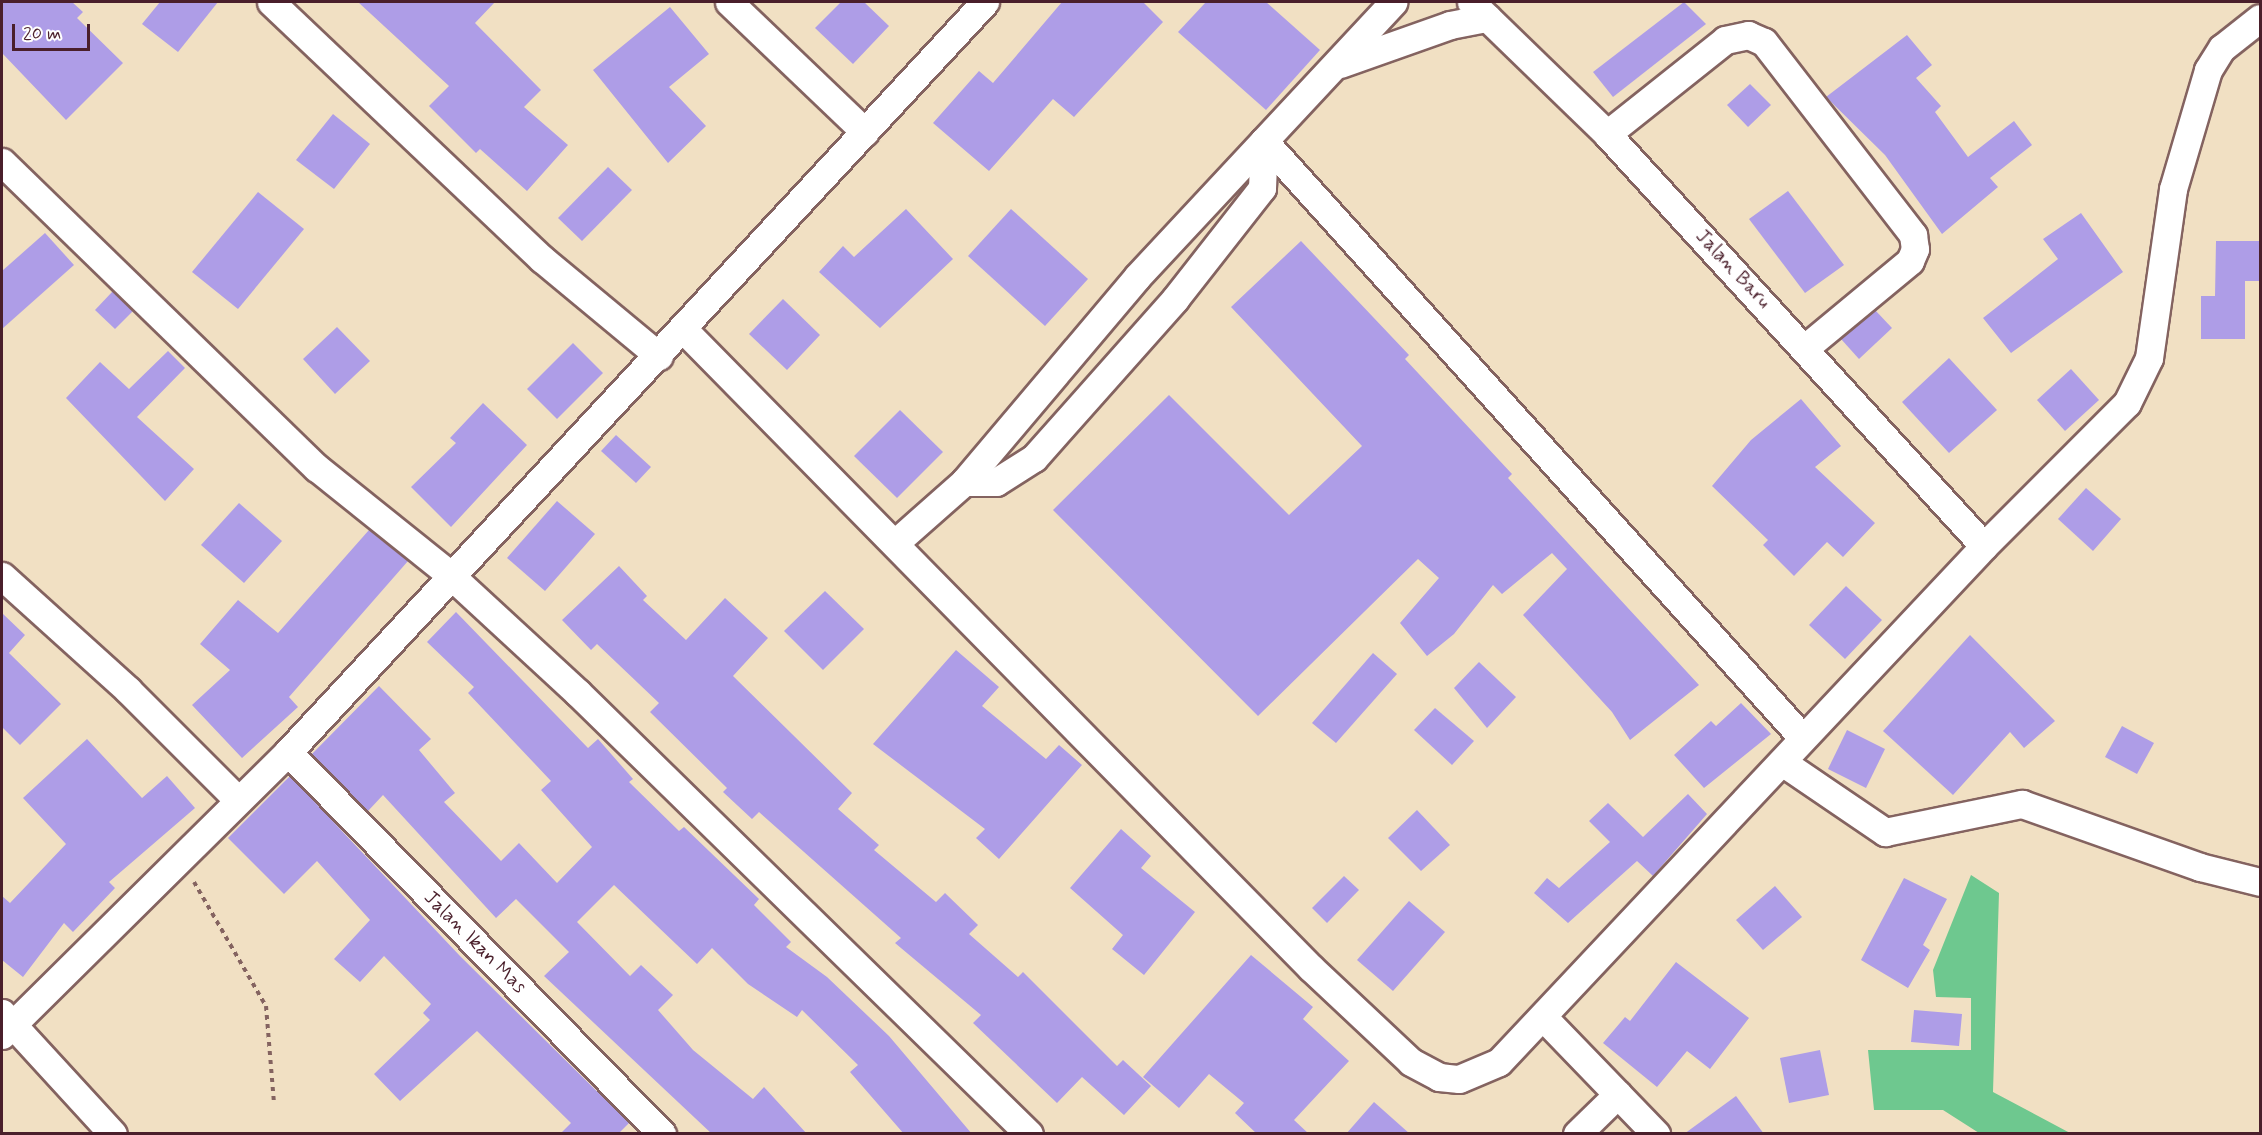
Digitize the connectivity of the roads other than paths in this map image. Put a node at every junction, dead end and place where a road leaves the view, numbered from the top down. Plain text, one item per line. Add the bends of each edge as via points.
1 (271, 2) edge
2 (729, 2) edge
3 (986, 2) edge
4 (1393, 2) edge
5 (1479, 10) edge
6 (2260, 18) edge
7 (1338, 65) junction
8 (865, 132) junction
9 (1607, 135) junction
10 (1264, 141) junction
11 (2, 162) edge
12 (684, 330) junction
13 (1806, 347) junction
14 (659, 356) junction
15 (964, 482) junction
16 (895, 543) junction
17 (1984, 546) junction
18 (448, 573) junction
19 (2, 576) edge
20 (1802, 737) junction
21 (288, 752) junction
22 (1782, 762) junction
23 (237, 799) junction
24 (2260, 882) edge
25 (1543, 1017) junction
26 (5, 1024) edge
27 (1618, 1094) junction
28 (113, 1134) edge
29 (662, 1134) edge
30 (1029, 1134) edge
31 (1577, 1134) edge
32 (1656, 1134) edge

1 - 14 street via 542,259
2 - 8 street
3 - 8 street
4 - 7 street
5 - 7 street via 1450,25
5 - 9 street, Jalan Baru
6 - 17 street via 2222,48 2208,70 2173,189 2149,357 2127,404
7 - 10 street
8 - 12 street
9 - 13 street, Jalan Baru
9 - 13 street via 1725,40 1748,35 1764,42 1913,235 1915,249 1910,261
10 - 15 street via 1137,277
10 - 15 street via 1262,188 1175,299 1034,458 996,482
10 - 20 street
11 - 18 street via 317,468
12 - 14 street
12 - 16 street
13 - 17 street, Jalan Baru
14 - 18 street
15 - 16 street
16 - 25 street via 1311,968 1412,1062 1439,1077 1459,1080 1484,1072
17 - 20 street
18 - 21 street
18 - 30 street
19 - 23 street
20 - 22 street
21 - 23 street
21 - 29 street, Jalan Ikan Mas
22 - 24 street via 1885,832 2022,804 2200,867
22 - 25 street
23 - 26 street
25 - 27 street
26 - 28 street
27 - 31 street
27 - 32 street

